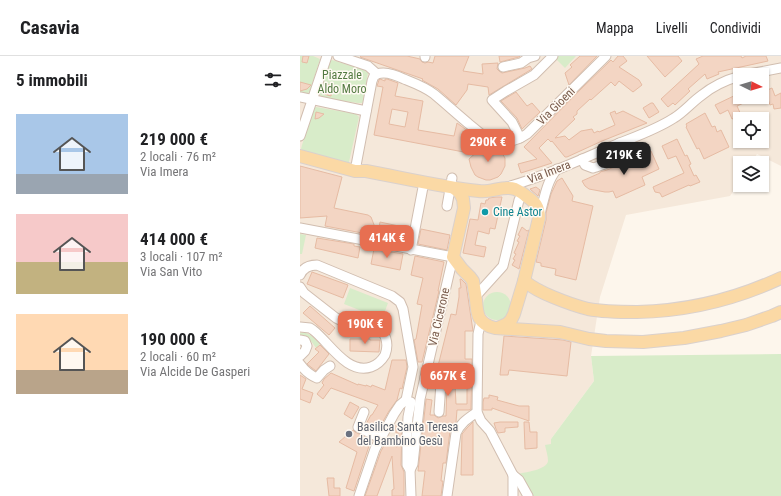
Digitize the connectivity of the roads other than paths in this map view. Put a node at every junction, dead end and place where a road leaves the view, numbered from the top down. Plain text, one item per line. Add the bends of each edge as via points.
1 (327, 56) edge
2 (338, 56) edge
3 (535, 56) edge
4 (553, 56) edge
5 (606, 56) edge
6 (503, 67) dead end
7 (781, 69) edge
8 (769, 71) edge
9 (377, 74) junction
10 (733, 79) edge
11 (300, 97) edge
12 (312, 100) junction
13 (366, 110) junction
14 (300, 136) edge
15 (520, 138) junction
16 (619, 143) junction
17 (300, 156) edge
18 (582, 159) junction
19 (558, 169) junction
20 (355, 171) junction
21 (424, 182) junction
22 (452, 184) junction
23 (506, 187) junction
24 (481, 191) junction
25 (523, 194) junction
26 (447, 206) dead end
27 (464, 208) junction
28 (539, 218) junction
29 (300, 228) edge
30 (410, 250) junction
31 (453, 257) junction
32 (300, 275) edge
33 (781, 278) edge
34 (524, 281) junction
35 (300, 287) edge
36 (475, 297) junction
37 (781, 312) edge
38 (482, 321) junction
39 (300, 327) edge
40 (495, 328) junction
41 (300, 340) edge
42 (300, 356) edge
43 (300, 364) edge
44 (330, 366) dead end
45 (425, 378) junction
46 (420, 399) junction
47 (408, 401) junction
48 (364, 412) dead end
49 (436, 412) dead end
50 (477, 412) junction
51 (380, 438) junction
52 (410, 470) junction
53 (513, 475) junction
54 (359, 496) edge
55 (411, 496) edge
56 (448, 496) edge
57 (513, 496) edge
58 (528, 496) edge

1 - 12 street
2 - 9 street via 368,66
3 - 6 street
4 - 15 street via 534,74 492,100 512,122
5 - 15 street, Via Gioeni via 534,128
7 - 8 street
9 - 13 street via 372,78
9 - 15 street, Via Gioeni via 383,73 421,85 488,139 501,142
10 - 16 street, Via Imera via 702,95 674,118
11 - 12 street
12 - 13 street
12 - 14 street
13 - 20 street
16 - 18 street, Via Imera
16 - 18 street via 621,149 617,158 593,168 585,165
17 - 20 main road
18 - 19 street, Via Imera
19 - 23 street, Via Imera
19 - 28 street via 547,187
20 - 21 main road, Via Imera
21 - 22 main road, Via Imera
21 - 30 street
22 - 24 main road, Via Imera
22 - 26 street
22 - 27 main road via 461,195
23 - 24 main road, Via Imera
23 - 25 main road
24 - 27 main road via 470,198
25 - 28 main road via 536,205
25 - 36 street via 519,200 503,266
27 - 31 main road, Via Cicerone via 457,229
28 - 34 main road
29 - 30 street
30 - 31 street
31 - 36 main road via 473,281
31 - 45 street, Via Cicerone
32 - 47 street via 306,268 314,265 392,296 400,302 413,367
33 - 34 main road via 738,295 696,306 648,312 589,309 563,301
34 - 40 main road via 511,320
35 - 39 street via 336,318 382,331 387,342 386,351 375,365 360,367 348,363 310,328
36 - 38 main road via 477,313
37 - 40 main road via 721,331 643,342 606,341 560,332
38 - 40 main road
38 - 50 street via 478,334
41 - 42 street via 305,341 307,346
43 - 44 street via 310,375 317,378
45 - 46 street, Via Cicerone
45 - 49 street via 437,381
46 - 47 street
46 - 52 street, Via Cicerone via 413,464
47 - 51 street via 400,405
47 - 52 street via 407,465
48 - 51 street via 358,427
50 - 53 street
50 - 56 street via 457,430
51 - 54 street
52 - 55 street
53 - 57 street
53 - 58 street

